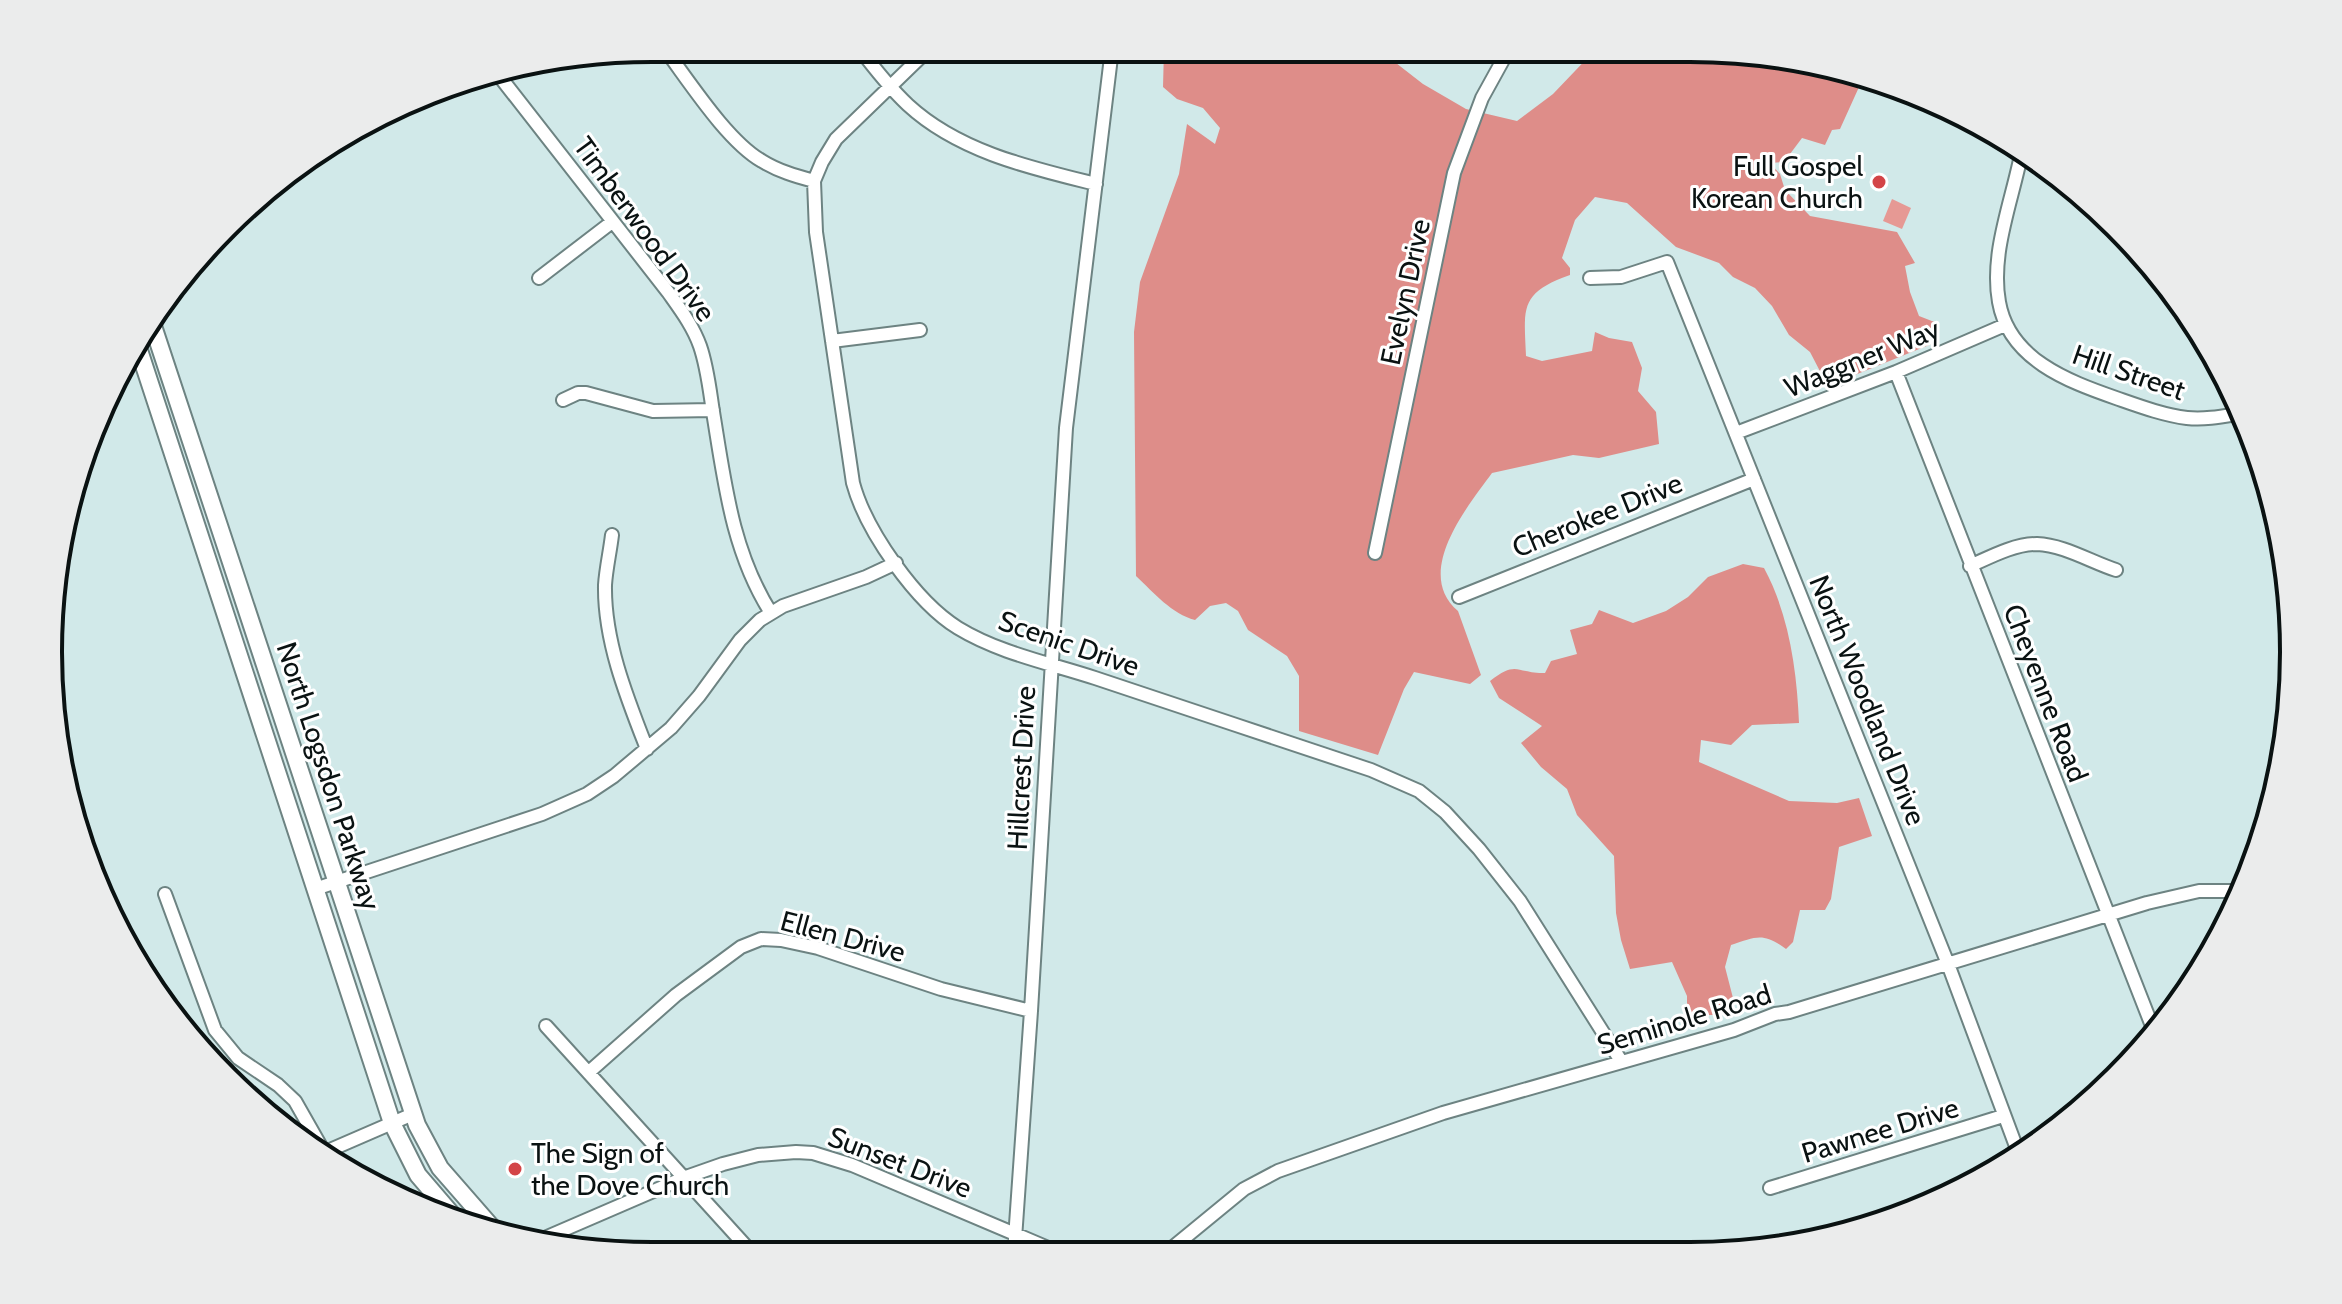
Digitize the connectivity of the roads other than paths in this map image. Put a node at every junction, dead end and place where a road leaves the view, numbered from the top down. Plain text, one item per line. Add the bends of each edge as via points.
1 (675, 62) edge
2 (870, 62) edge
3 (915, 62) edge
4 (1110, 62) edge
5 (1502, 62) edge
6 (503, 81) edge
7 (890, 86) junction
8 (2019, 162) edge
9 (814, 181) junction
10 (1096, 184) junction
11 (612, 222) junction
12 (539, 278) dead end
13 (1590, 278) dead end
14 (2005, 325) junction
15 (920, 330) dead end
16 (155, 333) edge
17 (832, 341) junction
18 (141, 357) edge
19 (1896, 372) junction
20 (563, 400) dead end
21 (713, 410) junction
22 (2230, 415) edge
23 (1736, 433) junction
24 (1754, 479) junction
25 (612, 535) dead end
26 (1375, 553) dead end
27 (896, 563) junction
28 (1970, 566) junction
29 (232, 567) junction
30 (2116, 570) dead end
31 (212, 574) junction
32 (1459, 597) dead end
33 (771, 613) junction
34 (1051, 666) junction
35 (647, 749) junction
36 (336, 881) junction
37 (315, 889) junction
38 (2229, 891) edge
39 (165, 894) dead end
40 (2108, 915) junction
41 (1948, 964) junction
42 (1031, 1011) junction
43 (2150, 1021) edge
44 (546, 1026) dead end
45 (1621, 1061) junction
46 (589, 1072) junction
47 (413, 1114) junction
48 (2003, 1116) junction
49 (392, 1123) junction
50 (315, 1136) edge
51 (2015, 1145) edge
52 (333, 1148) edge
53 (686, 1177) junction
54 (1770, 1188) dead end
55 (442, 1203) edge
56 (483, 1217) edge
57 (1015, 1233) junction
58 (554, 1234) edge
59 (743, 1242) edge
60 (1015, 1242) edge
61 (1035, 1242) edge
62 (1179, 1242) edge

1 - 9 street via 753,156
2 - 7 street
3 - 7 street, Scenic Drive
4 - 10 street, Hillcrest Drive
5 - 26 street, Evelyn Drive via 1454,173
6 - 11 street, Timberwood Drive
7 - 9 street, Scenic Drive via 828,150
7 - 10 street via 952,136
8 - 14 street via 2000,250 1999,300
9 - 17 street, Scenic Drive
10 - 34 street, Hillcrest Drive via 1066,428
11 - 12 street
11 - 21 street, Timberwood Drive via 690,325 705,361
13 - 23 street, North Woodland Drive via 1621,277 1667,262
14 - 19 street, Waggner Way
14 - 22 street, Hill Street via 2027,353 2083,386 2188,418
15 - 17 street
16 - 29 main road, North Logsdon Parkway
17 - 27 street, Scenic Drive via 857,499
18 - 31 main road, North Logsdon Parkway
19 - 23 street, Waggner Way
19 - 28 street, Cheyenne Road
20 - 21 street via 586,393 653,411
21 - 33 street, Timberwood Drive via 736,536
23 - 24 street, North Woodland Drive
24 - 32 street, Cherokee Drive
24 - 41 street, North Woodland Drive
25 - 35 street via 606,581 609,627
27 - 33 street
27 - 34 street, Scenic Drive via 959,628
28 - 30 street via 2036,544
28 - 40 street, Cheyenne Road
29 - 31 street
29 - 36 main road, North Logsdon Parkway
31 - 37 main road, North Logsdon Parkway
33 - 35 street via 740,640 681,718
34 - 42 street, Hillcrest Drive
34 - 45 street, Scenic Drive via 1371,770 1419,791 1479,849 1520,901
35 - 36 street via 573,802
36 - 37 street
36 - 47 main road, North Logsdon Parkway
37 - 49 main road, North Logsdon Parkway
38 - 40 street, Seminole Road via 2186,893
39 - 50 street via 215,1030 238,1058 295,1101
40 - 41 street, Seminole Road
40 - 43 street, Cheyenne Road
41 - 45 street, Seminole Road
41 - 48 street, North Woodland Drive
42 - 46 street, Ellen Drive via 941,989 818,948 761,939 741,947 676,995
42 - 57 street, Hillcrest Drive
44 - 46 street
45 - 62 street, Seminole Road via 1443,1113 1278,1171 1244,1189
46 - 53 street
47 - 49 street
47 - 56 main road, North Logsdon Parkway via 440,1168
48 - 51 street, North Woodland Drive
48 - 54 street, Pawnee Drive
49 - 52 street
49 - 55 main road, North Logsdon Parkway via 418,1175
53 - 57 street, Sunset Drive via 758,1155 813,1153
53 - 58 street, Sunset Drive
53 - 59 street
57 - 60 street, Hillcrest Drive
57 - 61 street, Sunset Drive

